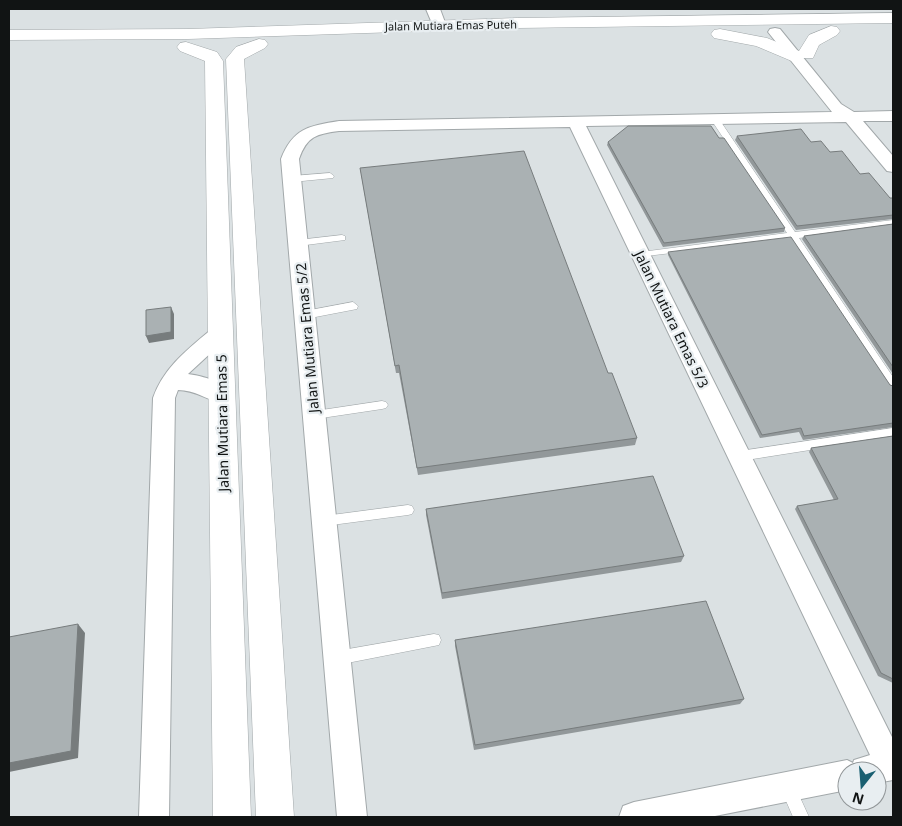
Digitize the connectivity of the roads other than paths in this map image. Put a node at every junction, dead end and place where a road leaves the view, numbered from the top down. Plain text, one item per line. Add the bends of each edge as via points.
1 (426, 9) edge
2 (463, 9) edge
3 (893, 18) edge
4 (445, 19) edge
5 (812, 20) junction
6 (739, 22) junction
7 (391, 27) junction
8 (518, 30) junction
9 (893, 30) edge
10 (781, 31) junction
11 (832, 31) junction
12 (717, 33) junction
13 (9, 35) edge
14 (407, 39) junction
15 (259, 44) junction
16 (186, 46) junction
17 (9, 49) edge
18 (801, 55) junction
19 (893, 116) edge
20 (851, 117) junction
21 (714, 118) junction
22 (575, 121) junction
23 (893, 167) edge
24 (330, 176) dead end
25 (292, 179) junction
26 (893, 224) edge
27 (794, 236) junction
28 (342, 238) dead end
29 (298, 242) junction
30 (641, 255) junction
31 (353, 306) dead end
32 (305, 315) junction
33 (220, 333) junction
34 (170, 383) junction
35 (893, 385) edge
36 (221, 396) junction
37 (382, 405) dead end
38 (314, 416) junction
39 (893, 432) edge
40 (740, 456) junction
41 (408, 510) dead end
42 (324, 521) junction
43 (434, 640) dead end
44 (337, 658) junction
45 (880, 761) edge
46 (837, 776) edge
47 (788, 786) junction
48 (154, 817) edge
49 (232, 817) edge
50 (275, 817) edge
51 (352, 817) edge
52 (634, 817) edge
53 (800, 817) edge

1 - 7 street via 414,19
2 - 8 street
3 - 5 street, Jalan Mutiara Emas Puteh
4 - 7 street, Jalan Mutiara Emas Puteh
4 - 8 street
4 - 14 street
5 - 6 street, Jalan Mutiara Emas Puteh
5 - 10 street
6 - 8 street, Jalan Mutiara Emas Puteh
6 - 10 street
7 - 13 street, Jalan Mutiara Emas Puteh via 179,34
8 - 12 street, Jalan Mutiara Emas Puteh
8 - 14 street, Jalan Mutiara Emas Puteh
9 - 11 street, Jalan Mutiara Emas Puteh
10 - 11 street, Jalan Mutiara Emas Puteh
10 - 12 street, Jalan Mutiara Emas Puteh
10 - 18 street
11 - 18 street via 816,38
12 - 18 street
14 - 15 street, Jalan Mutiara Emas Puteh
15 - 16 street, Jalan Mutiara Emas Puteh
15 - 50 street via 237,54 234,59
16 - 17 street, Jalan Mutiara Emas Puteh
16 - 33 street, Jalan Mutiara Emas 5 via 210,56 214,61
18 - 20 street via 835,107
19 - 20 street
20 - 21 street
20 - 23 street
21 - 22 street
21 - 27 lane
22 - 25 street, Jalan Mutiara Emas 5/2 via 322,129 306,133 294,148 290,159
22 - 30 street, Jalan Mutiara Emas 5/3
24 - 25 lane
25 - 29 street, Jalan Mutiara Emas 5/2
26 - 27 lane
27 - 30 lane
27 - 35 lane
28 - 29 lane
29 - 32 street, Jalan Mutiara Emas 5/2
30 - 40 street, Jalan Mutiara Emas 5/3
31 - 32 lane
32 - 38 street, Jalan Mutiara Emas 5/2
33 - 34 street via 188,361
33 - 36 street, Jalan Mutiara Emas 5
34 - 36 street via 202,384
34 - 48 street via 164,398
36 - 49 street, Jalan Mutiara Emas 5
37 - 38 lane
38 - 42 street, Jalan Mutiara Emas 5/2
39 - 40 lane
40 - 45 street, Jalan Mutiara Emas 5/3
41 - 42 lane
42 - 44 street, Jalan Mutiara Emas 5/2
43 - 44 lane
44 - 51 street, Jalan Mutiara Emas 5/2
46 - 47 street
47 - 52 street
47 - 53 lane

